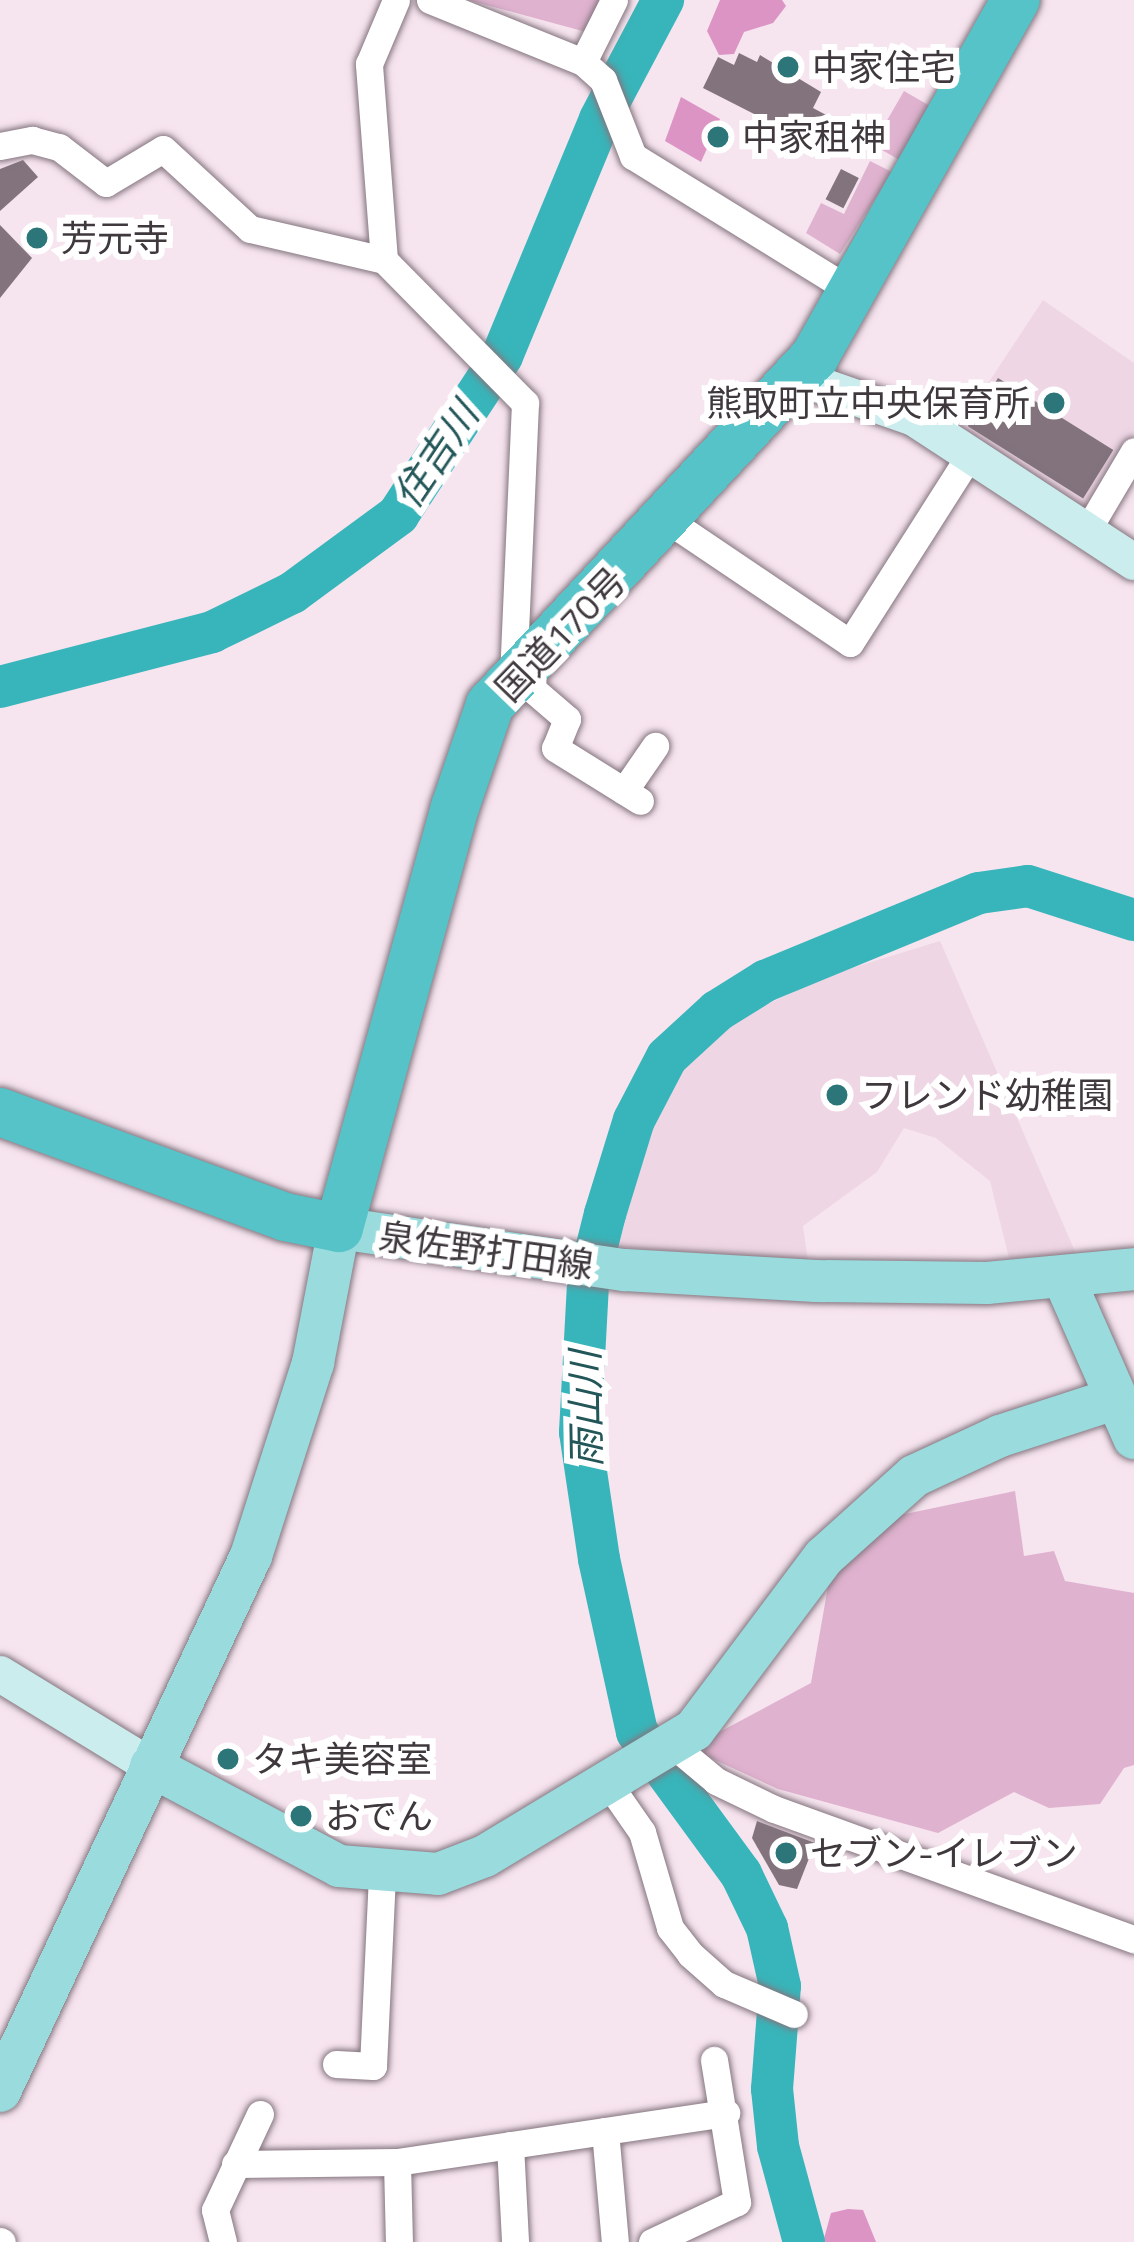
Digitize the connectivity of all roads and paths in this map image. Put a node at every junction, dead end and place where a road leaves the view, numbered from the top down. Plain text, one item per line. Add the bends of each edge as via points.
1 (396, 0) edge
2 (430, 0) edge
3 (614, 0) edge
4 (1016, 0) edge
5 (592, 71) junction
6 (0, 146) edge
7 (385, 260) junction
8 (852, 291) junction
9 (799, 378) junction
10 (1134, 451) edge
11 (970, 453) junction
12 (669, 521) junction
13 (1085, 534) junction
14 (1134, 562) edge
15 (515, 678) junction
16 (655, 746) dead end
17 (0, 1112) edge
18 (339, 1228) junction
19 (1134, 1269) edge
20 (1064, 1279) junction
21 (1124, 1393) edge
22 (1134, 1438) edge
23 (0, 1674) edge
24 (644, 1764) junction
25 (151, 1766) junction
26 (382, 1874) junction
27 (1134, 1939) edge
28 (794, 2014) dead end
29 (714, 2060) dead end
30 (336, 2064) dead end
31 (0, 2091) edge
32 (727, 2113) junction
33 (260, 2114) dead end
34 (605, 2131) junction
35 (510, 2145) junction
36 (397, 2162) junction
37 (235, 2164) junction
38 (224, 2242) edge
39 (399, 2242) edge
40 (515, 2242) edge
41 (614, 2242) edge
42 (652, 2242) edge

1 - 7 street via 369,64
2 - 5 street
3 - 5 street
4 - 8 highway, 国道170号
5 - 8 street via 634,156
6 - 7 street via 32,140 58,147 106,183 163,148 250,229
7 - 15 street via 525,403
8 - 9 highway, 国道170号
9 - 11 street via 914,418
9 - 12 highway, 国道170号
10 - 13 street
11 - 12 street via 850,643
11 - 13 street
12 - 15 highway, 国道170号
13 - 14 street
15 - 16 street via 567,719 556,748 632,796
15 - 18 highway, 国道170号 via 476,737
17 - 18 highway via 285,1216
18 - 20 main road, 泉佐野打田線 via 625,1270 907,1284
18 - 25 main road, 泉佐野打田線 via 313,1363 260,1532
19 - 20 main road, 泉佐野打田線
20 - 21 main road
21 - 22 main road
21 - 24 main road via 951,1456 872,1508 824,1557 738,1680
23 - 25 street
24 - 26 main road via 485,1856 438,1874
24 - 27 street via 716,1781
24 - 28 street via 642,1832 670,1928 724,1984
25 - 26 main road via 339,1866
25 - 31 main road, 泉佐野打田線
26 - 30 street via 373,2066
29 - 32 street
32 - 34 street
32 - 42 street via 737,2202
33 - 37 street
34 - 35 street
34 - 41 street
35 - 36 street
35 - 40 street
36 - 37 street
36 - 39 street
37 - 38 street via 215,2210

